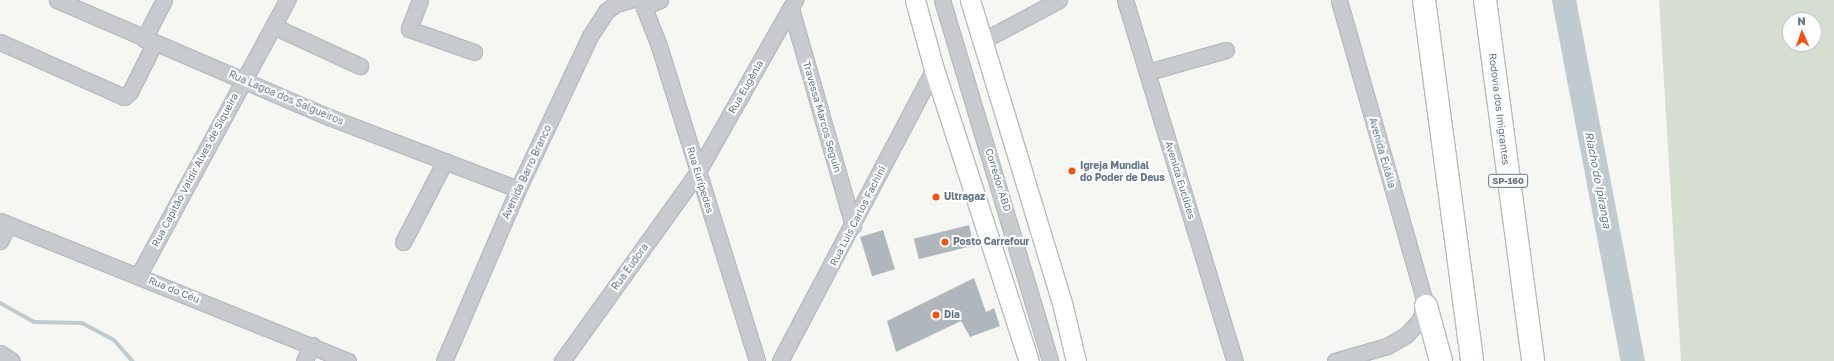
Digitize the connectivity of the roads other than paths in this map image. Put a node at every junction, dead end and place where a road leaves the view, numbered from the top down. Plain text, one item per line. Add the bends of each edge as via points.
1 (57, 0) edge
2 (164, 0) edge
3 (287, 0) edge
4 (420, 0) edge
5 (630, 0) edge
6 (660, 0) edge
7 (915, 0) edge
8 (942, 0) edge
9 (970, 0) edge
10 (1059, 0) edge
11 (1125, 0) edge
12 (1339, 0) edge
13 (1424, 0) edge
14 (1485, 0) edge
15 (613, 2) edge
16 (643, 3) edge
17 (793, 4) edge
18 (273, 26) junction
19 (982, 41) junction
20 (0, 42) edge
21 (149, 42) junction
22 (1226, 50) dead end
23 (474, 52) dead end
24 (360, 66) dead end
25 (934, 69) junction
26 (1148, 72) junction
27 (243, 80) junction
28 (446, 161) junction
29 (697, 173) junction
30 (518, 189) junction
31 (4, 223) edge
32 (854, 225) junction
33 (0, 241) edge
34 (403, 242) dead end
35 (138, 276) junction
36 (1426, 306) junction
37 (312, 345) junction
38 (0, 353) edge
39 (12, 361) edge
40 (304, 361) edge
41 (348, 361) edge
42 (444, 361) edge
43 (562, 361) edge
44 (757, 361) edge
45 (780, 361) edge
46 (1029, 361) edge
47 (1050, 361) edge
48 (1076, 361) edge
49 (1235, 361) edge
50 (1335, 361) edge
51 (1441, 361) edge
52 (1472, 361) edge
53 (1533, 361) edge

1 - 21 street, Rua Lagoa dos Salgueiros
2 - 21 street
3 - 18 street, Rua Capitão Valdir Alves de Siqueira
4 - 23 street via 409,29
5 - 15 street, Avenida Barro Branco
6 - 16 street
7 - 25 main road
8 - 47 street, Corredor ABD
9 - 19 main road
10 - 19 street
11 - 26 street, Avenida Euclides
12 - 36 street, Avenida Eulália
13 - 52 highway
14 - 53 highway, Rodovia dos Imigrantes / SP-160
15 - 30 street, Avenida Barro Branco via 590,36
16 - 29 street, Rua Eurípedes
17 - 29 street, Rua Eugênia
17 - 32 street, Travessa Marcos Seguin
18 - 24 street
18 - 27 street, Rua Capitão Valdir Alves de Siqueira
19 - 48 main road via 1063,307
20 - 21 street via 124,97 130,92
21 - 27 street, Rua Lagoa dos Salgueiros
22 - 26 street
25 - 32 street, Rua Luis Carlos Fachini
25 - 46 main road
26 - 49 street, Avenida Euclides
27 - 28 street, Rua Lagoa dos Salgueiros via 329,117
27 - 35 street, Rua Capitão Valdir Alves de Siqueira
28 - 30 street, Rua Lagoa dos Salgueiros
28 - 34 street
29 - 43 street, Rua Eudora
29 - 44 street, Rua Eurípedes
30 - 42 street, Avenida Barro Branco
31 - 33 street
31 - 35 street, Rua do Céu
32 - 45 street, Rua Luis Carlos Fachini
35 - 37 street, Rua do Céu
36 - 50 street via 1419,321 1406,334 1387,346
36 - 51 highway
37 - 40 street
37 - 41 street, Rua do Céu
38 - 39 street

